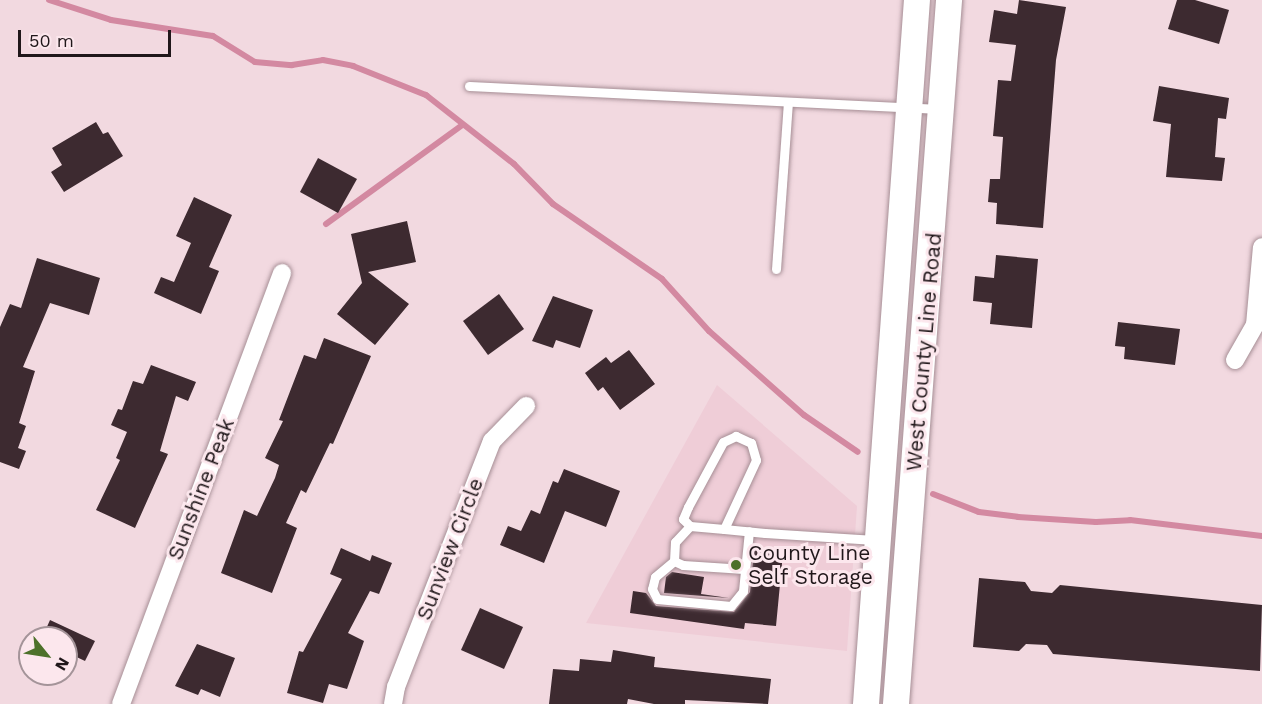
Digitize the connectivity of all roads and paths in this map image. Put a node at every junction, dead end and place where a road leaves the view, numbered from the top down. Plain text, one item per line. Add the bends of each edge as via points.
1 (917, 0) edge
2 (949, 0) edge
3 (469, 86) dead end
4 (788, 102) junction
5 (909, 109) junction
6 (943, 109) junction
7 (1262, 247) edge
8 (776, 269) dead end
9 (282, 273) dead end
10 (1235, 360) dead end
11 (526, 406) dead end
12 (690, 525) junction
13 (723, 529) junction
14 (749, 531) junction
15 (879, 541) junction
16 (908, 542) junction
17 (674, 561) junction
18 (744, 569) junction
19 (121, 704) edge
20 (393, 704) edge
21 (866, 704) edge
22 (896, 704) edge

1 - 5 main road, West County Line Road
2 - 6 main road, West County Line Road
3 - 4 lane
4 - 5 lane
4 - 8 lane
5 - 6 lane
5 - 15 main road, West County Line Road
6 - 16 main road, West County Line Road
7 - 10 street via 1256,325
9 - 19 street, Sunshine Peak
11 - 20 street, Sunview Circle via 492,441 396,687
12 - 13 lane
12 - 13 lane via 683,519 688,507 723,442 736,436 750,443 756,460
12 - 17 lane via 675,542
13 - 14 lane
14 - 15 lane
14 - 18 lane
15 - 16 main road
15 - 21 main road, West County Line Road
16 - 22 main road, West County Line Road
17 - 18 lane
17 - 18 lane via 655,577 652,589 657,599 731,606 743,591

